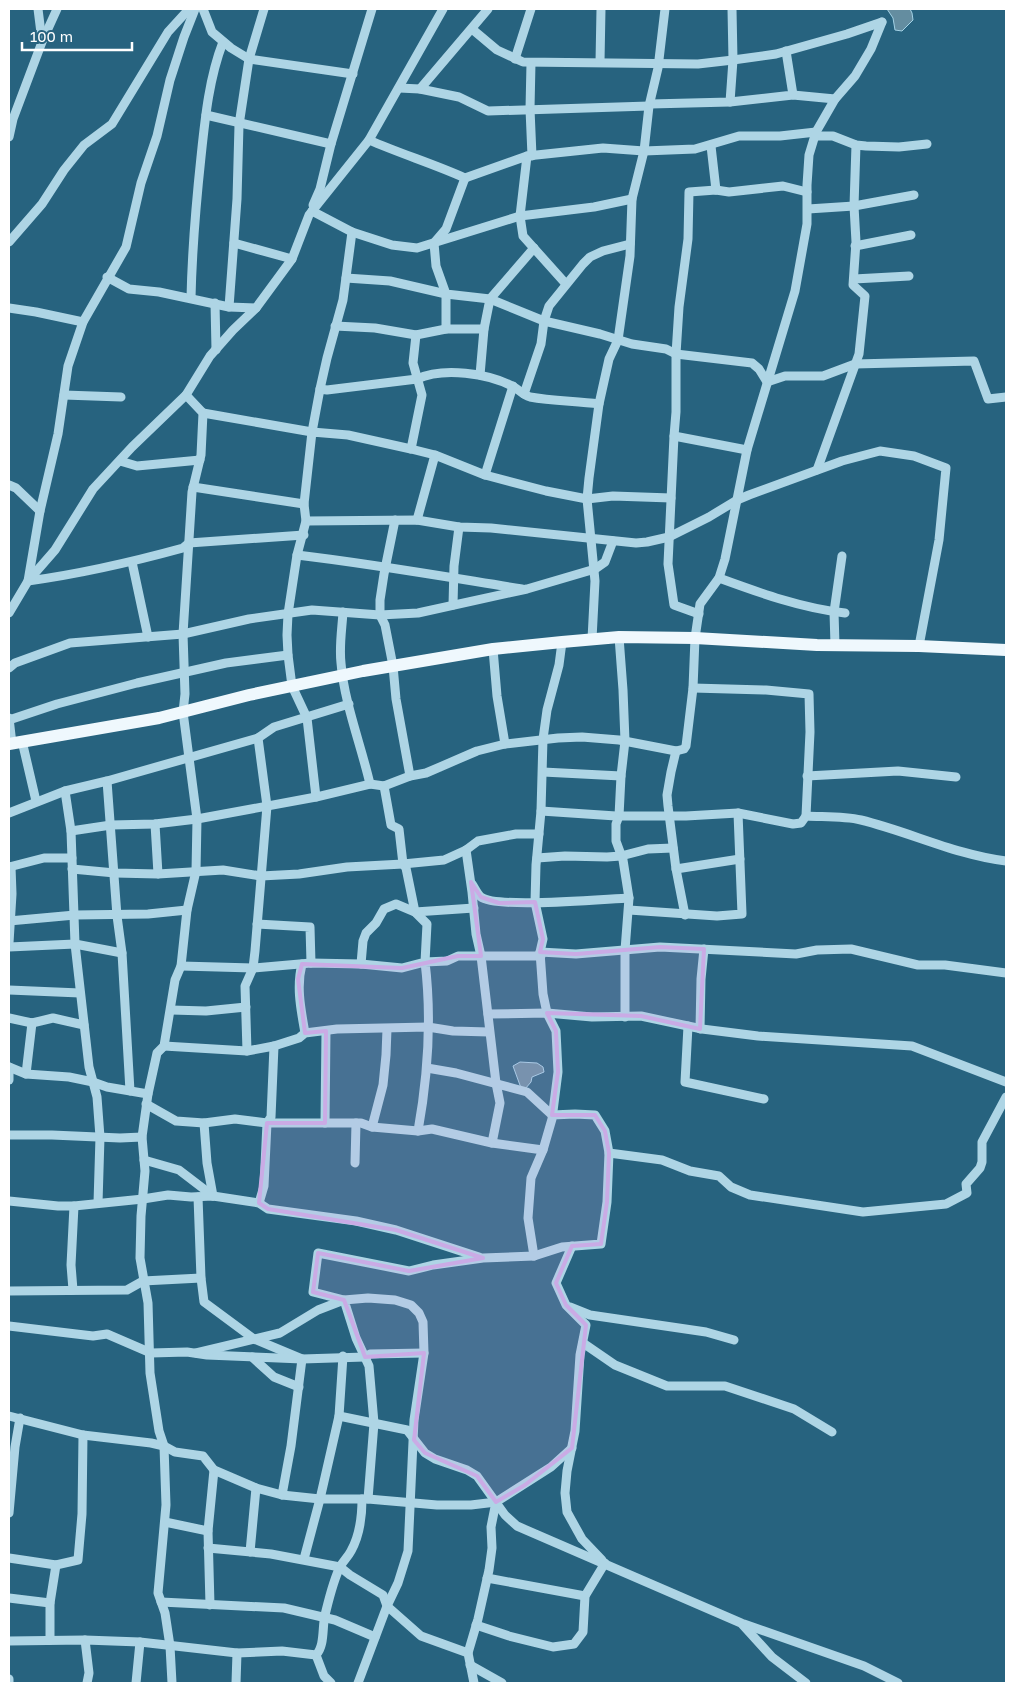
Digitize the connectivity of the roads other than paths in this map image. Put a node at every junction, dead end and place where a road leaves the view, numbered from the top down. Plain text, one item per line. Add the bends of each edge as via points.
1 (38, 9) edge
2 (57, 9) edge
3 (189, 9) edge
4 (195, 9) edge
5 (203, 9) edge
6 (264, 9) edge
7 (372, 9) edge
8 (443, 9) edge
9 (488, 9) edge
10 (531, 9) edge
11 (601, 9) edge
12 (665, 9) edge
13 (732, 9) edge
14 (472, 29) junction
15 (42, 42) junction
16 (223, 42) junction
17 (786, 51) junction
18 (249, 59) junction
19 (515, 59) junction
20 (733, 60) junction
21 (600, 62) junction
22 (659, 62) junction
23 (531, 63) junction
24 (353, 74) junction
25 (399, 88) junction
26 (420, 89) junction
27 (793, 95) junction
28 (835, 99) junction
29 (730, 102) junction
30 (650, 105) junction
31 (530, 109) junction
32 (206, 115) junction
33 (239, 122) junction
34 (816, 134) junction
35 (9, 137) edge
36 (369, 140) junction
37 (331, 144) junction
38 (927, 144) dead end
39 (856, 145) junction
40 (711, 146) junction
41 (644, 151) junction
42 (529, 156) junction
43 (465, 178) junction
44 (716, 190) junction
45 (807, 192) junction
46 (914, 195) dead end
47 (632, 199) junction
48 (854, 206) junction
49 (808, 209) junction
50 (310, 213) junction
51 (520, 216) junction
52 (352, 232) junction
53 (912, 236) dead end
54 (9, 242) edge
55 (234, 243) junction
56 (434, 243) junction
57 (630, 244) junction
58 (855, 246) junction
59 (534, 248) junction
60 (292, 259) junction
61 (909, 276) dead end
62 (107, 277) junction
63 (346, 278) junction
64 (854, 279) junction
65 (566, 284) junction
66 (446, 294) junction
67 (191, 298) junction
68 (490, 299) junction
69 (215, 303) junction
70 (229, 307) junction
71 (9, 308) edge
72 (256, 308) junction
73 (544, 321) junction
74 (83, 322) junction
75 (335, 326) junction
76 (446, 329) junction
77 (484, 329) junction
78 (416, 335) junction
79 (618, 340) junction
80 (216, 350) junction
81 (676, 354) junction
82 (855, 364) junction
83 (480, 375) junction
84 (417, 379) junction
85 (767, 382) junction
86 (513, 386) junction
87 (320, 389) junction
88 (524, 394) junction
89 (64, 395) junction
90 (186, 395) junction
91 (121, 397) dead end
92 (1006, 398) edge
93 (599, 404) junction
94 (203, 413) junction
95 (312, 432) junction
96 (674, 436) junction
97 (411, 449) junction
98 (747, 450) junction
99 (435, 455) junction
100 (200, 460) junction
101 (120, 461) junction
102 (817, 470) junction
103 (485, 475) junction
104 (9, 484) edge
105 (193, 487) junction
106 (671, 498) junction
107 (588, 499) junction
108 (737, 500) junction
109 (304, 504) junction
110 (40, 511) junction
111 (395, 520) junction
112 (417, 520) junction
113 (306, 521) junction
114 (459, 526) junction
115 (304, 534) junction
116 (669, 537) junction
117 (590, 538) junction
118 (613, 541) junction
119 (189, 543) junction
120 (297, 555) junction
121 (842, 556) dead end
122 (132, 562) junction
123 (386, 566) junction
124 (595, 569) junction
125 (453, 578) junction
126 (719, 578) junction
127 (28, 581) junction
128 (528, 589) junction
129 (453, 605) junction
130 (343, 612) junction
131 (834, 612) junction
132 (9, 613) edge
133 (845, 613) dead end
134 (288, 614) junction
135 (699, 614) junction
136 (380, 615) junction
137 (184, 634) junction
138 (148, 637) junction
139 (619, 637) junction
140 (695, 638) junction
141 (592, 639) junction
142 (562, 642) junction
143 (835, 646) junction
144 (919, 646) junction
145 (493, 649) junction
146 (1006, 650) edge
147 (288, 654) junction
148 (393, 666) junction
149 (9, 668) edge
150 (185, 673) junction
151 (343, 675) junction
152 (292, 686) junction
153 (693, 688) junction
154 (349, 704) junction
155 (183, 712) junction
156 (307, 718) junction
157 (9, 719) edge
158 (258, 738) junction
159 (543, 739) junction
160 (625, 741) junction
161 (14, 743) edge
162 (505, 744) junction
163 (676, 750) junction
164 (190, 758) junction
165 (543, 772) junction
166 (410, 776) junction
167 (621, 776) junction
168 (807, 776) junction
169 (956, 777) dead end
170 (107, 781) junction
171 (370, 784) junction
172 (384, 786) junction
173 (66, 791) junction
174 (316, 797) junction
175 (36, 801) junction
176 (267, 806) junction
177 (541, 810) junction
178 (9, 813) edge
179 (738, 813) junction
180 (619, 816) junction
181 (670, 816) junction
182 (806, 816) junction
183 (197, 819) junction
184 (155, 824) junction
185 (111, 825) junction
186 (71, 831) junction
187 (539, 834) junction
188 (673, 848) junction
189 (466, 850) junction
190 (621, 856) junction
191 (72, 858) junction
192 (537, 858) junction
193 (740, 860) junction
194 (1006, 861) edge
195 (404, 864) junction
196 (10, 867) edge
197 (72, 869) junction
198 (676, 869) junction
199 (196, 871) junction
200 (115, 873) junction
201 (158, 874) junction
202 (261, 876) junction
203 (471, 882) junction
204 (629, 898) junction
205 (535, 902) junction
206 (474, 908) junction
207 (187, 910) junction
208 (629, 910) junction
209 (415, 912) junction
210 (75, 915) junction
211 (685, 915) junction
212 (117, 916) junction
213 (9, 921) edge
214 (257, 924) junction
215 (75, 944) junction
216 (9, 945) edge
217 (704, 948) junction
218 (625, 950) junction
219 (122, 952) junction
220 (540, 954) junction
221 (481, 956) junction
222 (425, 962) junction
223 (306, 963) junction
224 (361, 964) junction
225 (181, 966) junction
226 (253, 968) junction
227 (1006, 973) edge
228 (9, 990) edge
229 (80, 993) junction
230 (246, 1007) junction
231 (171, 1010) junction
232 (547, 1013) junction
233 (488, 1014) junction
234 (625, 1017) junction
235 (9, 1018) edge
236 (32, 1022) junction
237 (84, 1025) junction
238 (688, 1026) junction
239 (428, 1027) junction
240 (387, 1029) junction
241 (700, 1029) junction
242 (326, 1031) junction
243 (489, 1032) junction
244 (306, 1033) junction
245 (164, 1046) junction
246 (274, 1046) junction
247 (247, 1051) junction
248 (9, 1067) edge
249 (427, 1068) junction
250 (26, 1074) junction
251 (9, 1080) edge
252 (93, 1082) junction
253 (1006, 1082) edge
254 (496, 1083) junction
255 (130, 1091) junction
256 (148, 1094) junction
257 (1006, 1097) edge
258 (764, 1099) dead end
259 (146, 1104) junction
260 (552, 1115) junction
261 (204, 1123) junction
262 (267, 1123) junction
263 (325, 1123) junction
264 (356, 1123) junction
265 (372, 1127) junction
266 (418, 1131) junction
267 (9, 1135) edge
268 (100, 1137) junction
269 (142, 1137) junction
270 (492, 1143) junction
271 (543, 1150) junction
272 (609, 1153) junction
273 (144, 1160) junction
274 (355, 1163) dead end
275 (213, 1196) junction
276 (198, 1197) junction
277 (143, 1199) junction
278 (9, 1201) edge
279 (258, 1203) junction
280 (98, 1204) junction
281 (74, 1206) junction
282 (572, 1246) junction
283 (534, 1256) junction
284 (483, 1258) junction
285 (201, 1278) junction
286 (143, 1281) junction
287 (73, 1290) junction
288 (9, 1291) edge
289 (344, 1300) junction
290 (566, 1305) junction
291 (9, 1326) edge
292 (254, 1339) junction
293 (734, 1340) dead end
294 (583, 1343) junction
295 (150, 1353) junction
296 (196, 1353) junction
297 (424, 1353) junction
298 (343, 1356) junction
299 (252, 1357) junction
300 (365, 1357) junction
301 (302, 1359) junction
302 (299, 1387) junction
303 (9, 1416) edge
304 (339, 1416) junction
305 (20, 1418) junction
306 (374, 1423) junction
307 (832, 1432) dead end
308 (83, 1435) junction
309 (414, 1440) junction
310 (164, 1446) junction
311 (572, 1448) junction
312 (214, 1470) junction
313 (256, 1488) junction
314 (282, 1496) junction
315 (320, 1499) junction
316 (365, 1499) junction
317 (412, 1502) junction
318 (496, 1502) junction
319 (9, 1513) edge
320 (165, 1522) junction
321 (208, 1531) junction
322 (208, 1548) junction
323 (250, 1552) junction
324 (9, 1558) edge
325 (304, 1559) junction
326 (605, 1563) junction
327 (56, 1565) junction
328 (340, 1567) junction
329 (487, 1578) junction
330 (585, 1596) junction
331 (9, 1598) edge
332 (160, 1602) junction
333 (50, 1603) junction
334 (210, 1605) junction
335 (387, 1606) junction
336 (324, 1617) junction
337 (741, 1623) junction
338 (476, 1625) junction
339 (375, 1637) junction
340 (50, 1640) junction
341 (85, 1640) junction
342 (9, 1642) edge
343 (140, 1642) junction
344 (170, 1646) junction
345 (237, 1653) junction
346 (468, 1653) junction
347 (316, 1655) junction
348 (470, 1665) junction
349 (9, 1680) edge
350 (9, 1683) edge
351 (87, 1683) edge
352 (136, 1683) edge
353 (172, 1683) edge
354 (236, 1683) edge
355 (331, 1683) edge
356 (358, 1683) edge
357 (474, 1683) edge
358 (502, 1683) edge
359 (806, 1683) edge
360 (898, 1683) edge

1 - 15 street
2 - 15 street
3 - 54 street via 168,32 112,124 84,145 42,204
4 - 62 street via 170,80 126,247
5 - 16 street via 212,32
6 - 18 street
7 - 24 street
8 - 25 street
9 - 14 street
10 - 19 street
11 - 21 street
12 - 22 street
13 - 20 street
14 - 19 street via 488,44
14 - 26 street
15 - 35 street
16 - 18 street
16 - 32 street
17 - 20 street
17 - 27 street
17 - 28 street via 882,22 871,49
18 - 24 street
18 - 33 street
19 - 23 street
20 - 22 street via 698,64
20 - 29 street
21 - 22 street
21 - 23 street
22 - 30 street
23 - 31 street
24 - 37 street
25 - 26 street
25 - 36 street
26 - 31 street via 459,97 488,112
27 - 28 street
27 - 29 street
28 - 34 street
29 - 30 street
30 - 31 street
30 - 41 street
31 - 42 street
32 - 33 street
32 - 67 street
33 - 37 street
33 - 55 street
34 - 39 street via 833,136
34 - 40 street via 738,136
34 - 45 street via 809,155
36 - 43 street
36 - 50 street
37 - 50 street via 320,189
38 - 39 street via 899,147
39 - 48 street
40 - 41 street
40 - 44 street
41 - 42 street via 603,148
41 - 47 street
42 - 43 street
42 - 51 street
43 - 56 street via 446,228
44 - 45 street via 729,192 782,186
44 - 81 street via 689,192 688,239
45 - 49 street
46 - 48 street
47 - 51 street
47 - 57 street
48 - 49 street
48 - 58 street
49 - 85 street via 795,292
50 - 52 street
50 - 60 street
51 - 56 street
51 - 59 street via 524,236
52 - 56 street via 401,246 417,248
52 - 63 street
53 - 58 street
55 - 60 street
55 - 70 street
56 - 66 street via 436,266
57 - 65 street via 590,257
57 - 79 street
58 - 64 street
59 - 65 street
59 - 68 street
60 - 72 street
61 - 64 street
62 - 67 street via 129,290
62 - 74 street
63 - 66 street via 390,282
63 - 75 street
64 - 82 street via 853,286 865,296 859,354
65 - 73 street via 549,306
66 - 68 street
66 - 76 street
67 - 69 street
68 - 73 street
68 - 77 street
69 - 70 street
69 - 80 street
70 - 72 street
71 - 74 street
72 - 80 street
73 - 79 street
73 - 88 street via 541,344
74 - 89 street via 68,366
75 - 78 street
75 - 87 street
76 - 77 street
76 - 78 street
77 - 83 street
78 - 84 street via 413,363
79 - 81 street via 666,349
79 - 93 street via 609,358
80 - 90 street
81 - 85 street via 752,363
81 - 96 street
82 - 85 street via 823,376 785,376
82 - 92 street via 974,361 988,399
82 - 102 street
83 - 84 street via 427,374
83 - 86 street
84 - 87 street
84 - 97 street via 422,395
85 - 98 street
86 - 88 street
86 - 103 street
87 - 95 street
88 - 93 street
89 - 91 street
89 - 110 street
90 - 94 street
90 - 101 street
93 - 107 street
94 - 95 street
94 - 100 street
95 - 97 street via 348,435
95 - 109 street
96 - 98 street
96 - 106 street
97 - 99 street
98 - 108 street
99 - 103 street
99 - 112 street
100 - 101 street via 137,466
100 - 105 street
101 - 127 street via 93,489 55,550
102 - 108 street
102 - 144 street via 880,451 914,456 946,468 939,540
103 - 107 street
104 - 110 street
105 - 109 street
105 - 119 street
106 - 107 street via 613,496
106 - 116 street
107 - 117 street
108 - 116 street
108 - 126 street
109 - 113 street
110 - 127 street
111 - 112 street
111 - 113 street
111 - 123 street
112 - 114 street
113 - 115 street
114 - 117 street
114 - 125 street
115 - 119 street
115 - 120 street
116 - 118 street via 636,543
116 - 135 street via 668,564 674,605
117 - 118 street
117 - 124 street
118 - 124 street via 606,562
119 - 122 street via 184,548
119 - 137 street
120 - 123 street
120 - 134 street
121 - 131 street
122 - 127 street
122 - 138 street
123 - 125 street
123 - 136 street
124 - 128 street
124 - 141 street
125 - 128 street
125 - 129 street
126 - 131 street via 761,594
126 - 135 street via 700,604
127 - 132 street
128 - 129 street
129 - 136 street via 418,613
130 - 134 street via 312,610
130 - 136 street
130 - 151 street via 340,642
131 - 133 street
131 - 143 street
134 - 137 street via 248,619
134 - 147 street
135 - 140 street
136 - 148 street
137 - 138 street
137 - 150 street
138 - 149 street via 70,643
139 - 140 main road
139 - 141 main road
139 - 160 street
140 - 143 main road
140 - 153 street
141 - 142 main road
142 - 145 main road
142 - 159 street
143 - 144 main road
144 - 146 main road
145 - 148 main road
145 - 162 street
147 - 150 street
147 - 152 street
148 - 151 main road
148 - 166 street
150 - 155 street
150 - 157 street
151 - 152 main road
151 - 154 street
152 - 155 main road
152 - 156 street
153 - 163 street via 686,746
153 - 168 street via 808,694
154 - 156 street
154 - 171 street
155 - 161 main road via 121,726
155 - 164 street
156 - 158 street via 274,728
156 - 174 street
157 - 161 street
158 - 164 street
158 - 176 street
159 - 160 street via 582,737
159 - 162 street
159 - 165 street
160 - 163 street
160 - 167 street
161 - 175 street
162 - 166 street
163 - 181 street via 668,795
164 - 170 street
164 - 183 street
165 - 167 street
165 - 177 street
166 - 172 street
167 - 180 street
168 - 169 street via 898,771
168 - 182 street
170 - 173 street
170 - 185 street
171 - 172 street
171 - 174 street
172 - 195 street via 391,825 399,829
173 - 175 street
173 - 186 street
174 - 176 street
175 - 178 street
176 - 183 street
176 - 202 street
177 - 180 street
177 - 187 street
179 - 181 street
179 - 182 street via 793,824 802,823
179 - 193 street
180 - 181 street
180 - 190 street via 616,841
181 - 188 street
182 - 194 street via 859,820
183 - 184 street
183 - 199 street
184 - 185 street
184 - 201 street
185 - 186 street
185 - 200 street
186 - 191 street
187 - 189 street via 516,834 478,841
187 - 192 street
188 - 190 street via 648,849
188 - 198 street
189 - 195 street via 444,860
189 - 203 street
190 - 192 street
190 - 204 street
191 - 196 street via 44,858
191 - 197 street
192 - 205 street
193 - 198 street
193 - 211 street via 742,914
195 - 202 street
195 - 209 street
196 - 213 street
197 - 200 street
197 - 210 street
198 - 211 street
199 - 201 street
199 - 202 street via 223,870
199 - 207 street
200 - 201 street
200 - 212 street
202 - 214 street
203 - 205 street via 481,897 499,902
203 - 206 street
204 - 205 street
204 - 208 street
205 - 220 street via 543,939
206 - 209 street
206 - 221 street
207 - 212 street
207 - 225 street
208 - 211 street
208 - 218 street
209 - 222 street via 427,924
209 - 224 street via 396,904 384,909 363,940
210 - 212 street
210 - 213 street
210 - 215 street
212 - 219 street
213 - 216 street
214 - 223 street via 310,927
214 - 226 street
215 - 216 street
215 - 219 street
215 - 229 street
217 - 218 street
217 - 227 street via 796,954 851,949 918,965
217 - 241 street
218 - 220 street
218 - 234 street
219 - 255 street
220 - 221 street
220 - 232 street
221 - 222 street
221 - 233 street
222 - 224 street via 402,968
222 - 239 street via 430,1006
223 - 224 street
223 - 226 street
223 - 244 street via 298,979
225 - 226 street
225 - 231 street via 175,980
226 - 230 street via 245,986
228 - 229 street
229 - 237 street
230 - 231 street via 206,1012
230 - 247 street
231 - 245 street
232 - 233 street
232 - 234 street
232 - 260 street via 556,1031 558,1072
233 - 243 street
234 - 238 street via 641,1016
235 - 236 street
236 - 237 street via 52,1018
236 - 250 street
237 - 252 street
238 - 241 street
238 - 258 street via 685,1082
239 - 240 street
239 - 243 street
239 - 249 street
240 - 242 street
240 - 265 street via 383,1085
241 - 253 street via 912,1046
242 - 244 street
242 - 263 street
243 - 254 street
244 - 246 street
245 - 247 street
245 - 256 street via 157,1053
246 - 247 street
246 - 262 street via 271,1117
248 - 250 street
248 - 251 street
249 - 254 street
249 - 266 street
250 - 252 street
252 - 255 street via 107,1088
252 - 268 street via 98,1097
254 - 260 street via 528,1092
254 - 270 street via 500,1103
255 - 256 street
256 - 259 street
257 - 272 street via 982,1142 982,1162 966,1184 967,1193 946,1204 863,1212 782,1201 750,1195 732,1187 719,1176 690,1171 662,1160
259 - 261 street via 176,1121
259 - 269 street
260 - 271 street
260 - 272 street via 595,1115 605,1131
261 - 262 street via 235,1119
261 - 275 street
262 - 263 street
262 - 279 street via 264,1186
263 - 264 street
264 - 265 street
264 - 274 street
265 - 266 street
266 - 270 street via 432,1129
267 - 268 street
268 - 269 street
268 - 280 street
269 - 273 street
270 - 271 street
271 - 283 street via 532,1178 528,1210
272 - 282 street via 602,1244
273 - 275 street via 179,1170
273 - 277 street
275 - 276 street
275 - 279 street
276 - 277 street via 168,1195
276 - 285 street
277 - 280 street
277 - 286 street via 140,1258
278 - 281 street
279 - 284 street via 268,1209 396,1230
280 - 281 street
281 - 287 street
282 - 283 street
282 - 290 street via 556,1284
283 - 284 street
284 - 289 street via 409,1271 318,1252 313,1292
285 - 286 street
285 - 292 street via 204,1302
286 - 287 street via 127,1290
286 - 295 street via 148,1303
287 - 288 street
289 - 292 street via 318,1310 280,1333
289 - 297 street via 368,1298 411,1305 423,1322
289 - 300 street
290 - 293 street via 590,1315 706,1332
290 - 294 street via 586,1325
291 - 295 street via 93,1336 107,1334
292 - 296 street
292 - 301 street
294 - 307 street via 615,1366 666,1386 725,1386 794,1409
294 - 311 street
295 - 296 street
295 - 310 street via 150,1373
296 - 299 street
297 - 300 street via 370,1354
297 - 309 street
298 - 300 street
298 - 301 street
298 - 304 street
299 - 301 street
299 - 302 street via 274,1377
300 - 306 street via 369,1366
301 - 302 street
302 - 314 street
303 - 305 street
304 - 306 street
304 - 315 street
305 - 308 street
305 - 319 street
306 - 309 street via 407,1430
306 - 316 street
308 - 310 street
308 - 327 street via 78,1560
309 - 317 street
309 - 318 street via 435,1459 477,1476
310 - 312 street via 175,1452 203,1456
310 - 320 street
311 - 318 street via 544,1471
311 - 326 street via 565,1490 567,1512 582,1539
312 - 313 street
312 - 321 street
313 - 314 street
313 - 323 street
314 - 315 street
315 - 316 street
315 - 325 street
316 - 317 street
316 - 328 street via 358,1534
317 - 318 street via 445,1505
317 - 335 street via 408,1551
318 - 326 street via 517,1526
318 - 329 street
320 - 321 street
320 - 332 street via 158,1593
321 - 322 street
322 - 323 street
322 - 334 street
323 - 325 street
324 - 327 street
325 - 328 street
326 - 330 street
326 - 337 street
327 - 333 street
328 - 335 street via 383,1595
328 - 336 street
329 - 330 street
329 - 338 street
330 - 338 street via 583,1632 574,1644 553,1647
331 - 333 street
332 - 334 street
332 - 344 street
333 - 340 street
334 - 336 street via 284,1608
335 - 339 street
335 - 346 street via 421,1636
336 - 339 street
336 - 347 street via 320,1650
337 - 359 street via 772,1657
337 - 360 street via 864,1666
338 - 346 street
339 - 356 street
340 - 341 street
340 - 342 street
341 - 343 street
341 - 351 street
343 - 344 street
343 - 352 street
344 - 345 street
344 - 353 street
345 - 347 street via 282,1651
345 - 354 street
346 - 348 street
347 - 355 street via 324,1676
348 - 357 street
348 - 358 street
349 - 350 street

